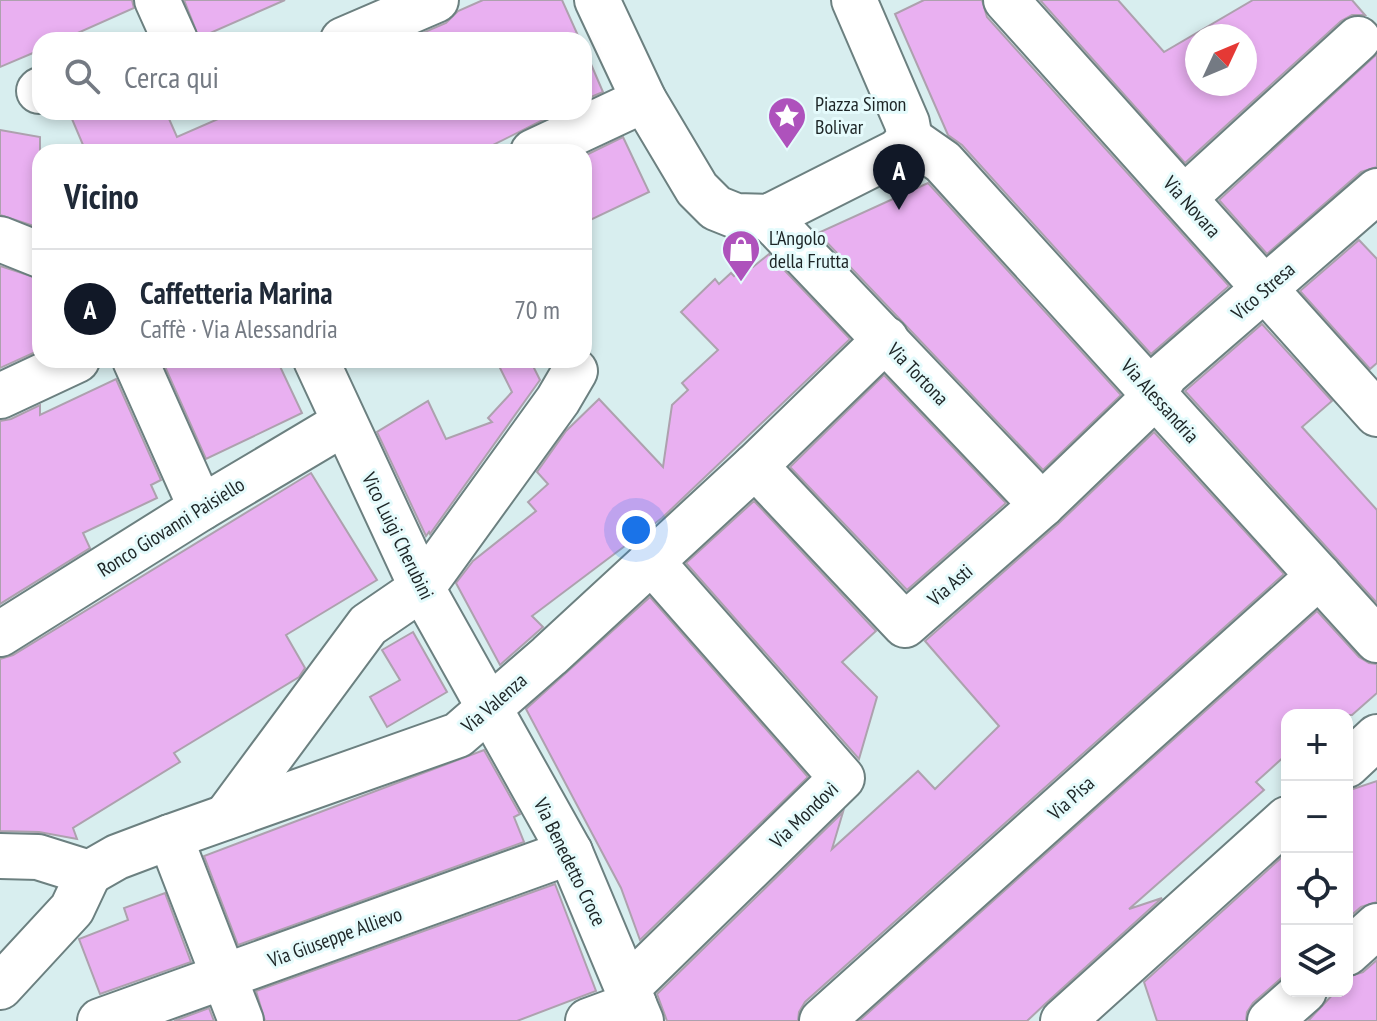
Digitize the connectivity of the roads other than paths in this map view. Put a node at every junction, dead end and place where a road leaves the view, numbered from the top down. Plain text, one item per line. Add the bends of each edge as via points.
1 (436, 0) edge
2 (597, 0) edge
3 (854, 0) edge
4 (1006, 0) edge
5 (362, 32) edge
6 (1358, 39) dead end
7 (630, 107) junction
8 (550, 144) edge
9 (926, 150) junction
10 (1377, 191) edge
11 (1184, 198) junction
12 (780, 230) junction
13 (0, 239) edge
14 (32, 252) edge
15 (1265, 289) junction
16 (886, 339) junction
17 (60, 368) edge
18 (139, 368) edge
19 (320, 368) edge
20 (575, 371) dead end
21 (1153, 393) junction
22 (0, 396) edge
23 (1377, 414) edge
24 (344, 423) junction
25 (755, 466) junction
26 (1042, 505) junction
27 (201, 508) junction
28 (651, 561) junction
29 (1319, 576) junction
30 (422, 588) junction
31 (0, 634) edge
32 (1377, 640) edge
33 (490, 707) junction
34 (1377, 737) edge
35 (1353, 759) edge
36 (226, 817) junction
37 (1281, 824) edge
38 (170, 837) junction
39 (570, 852) junction
40 (0, 856) edge
41 (89, 873) junction
42 (1377, 926) edge
43 (1353, 948) edge
44 (224, 977) junction
45 (0, 987) edge
46 (1297, 997) edge
47 (634, 1004) edge
48 (100, 1021) edge
49 (241, 1021) edge
50 (588, 1021) edge
51 (822, 1021) edge
52 (1063, 1021) edge
53 (1270, 1021) edge

1 - 5 street
2 - 7 street
3 - 9 street via 907,123
4 - 11 street, Via Novara
6 - 11 street
7 - 8 street
7 - 12 street via 716,208
9 - 12 street via 897,152
9 - 21 street, Via Alessandria
10 - 15 street, Vico Stresa
11 - 15 street, Via Novara
12 - 16 street, Via Tortona
13 - 14 street
15 - 21 street, Vico Stresa via 1166,374
15 - 23 street, Via Novara
16 - 25 street, Via Valenza
16 - 26 street, Via Tortona
17 - 22 street
18 - 27 street
19 - 24 street, Vico Luigi Cherubini
20 - 30 street
21 - 26 street, Via Asti
21 - 29 street, Via Alessandria
24 - 27 street, Ronco Giovanni Paisiello
24 - 30 street, Vico Luigi Cherubini
25 - 26 street, Via Asti via 905,625
25 - 28 street, Via Valenza
27 - 31 street, Ronco Giovanni Paisiello
28 - 33 street, Via Valenza
28 - 47 street, Via Mondovì via 842,778
29 - 32 street, Via Alessandria
29 - 51 street, Via Pisa
30 - 33 street, Vico Luigi Cherubini
30 - 36 street via 368,625
33 - 36 street, Via Valenza via 458,735
33 - 39 street, Via Benedetto Croce
34 - 35 street
36 - 38 street, Via Valenza
37 - 52 street
38 - 41 street, Via Valenza
38 - 44 street
39 - 44 street, Via Giuseppe Allievo
39 - 47 street, Via Benedetto Croce
40 - 41 street via 38,857
41 - 45 street via 72,909
42 - 43 street
44 - 48 street, Via Giuseppe Allievo
44 - 49 street
46 - 53 street
47 - 50 street

